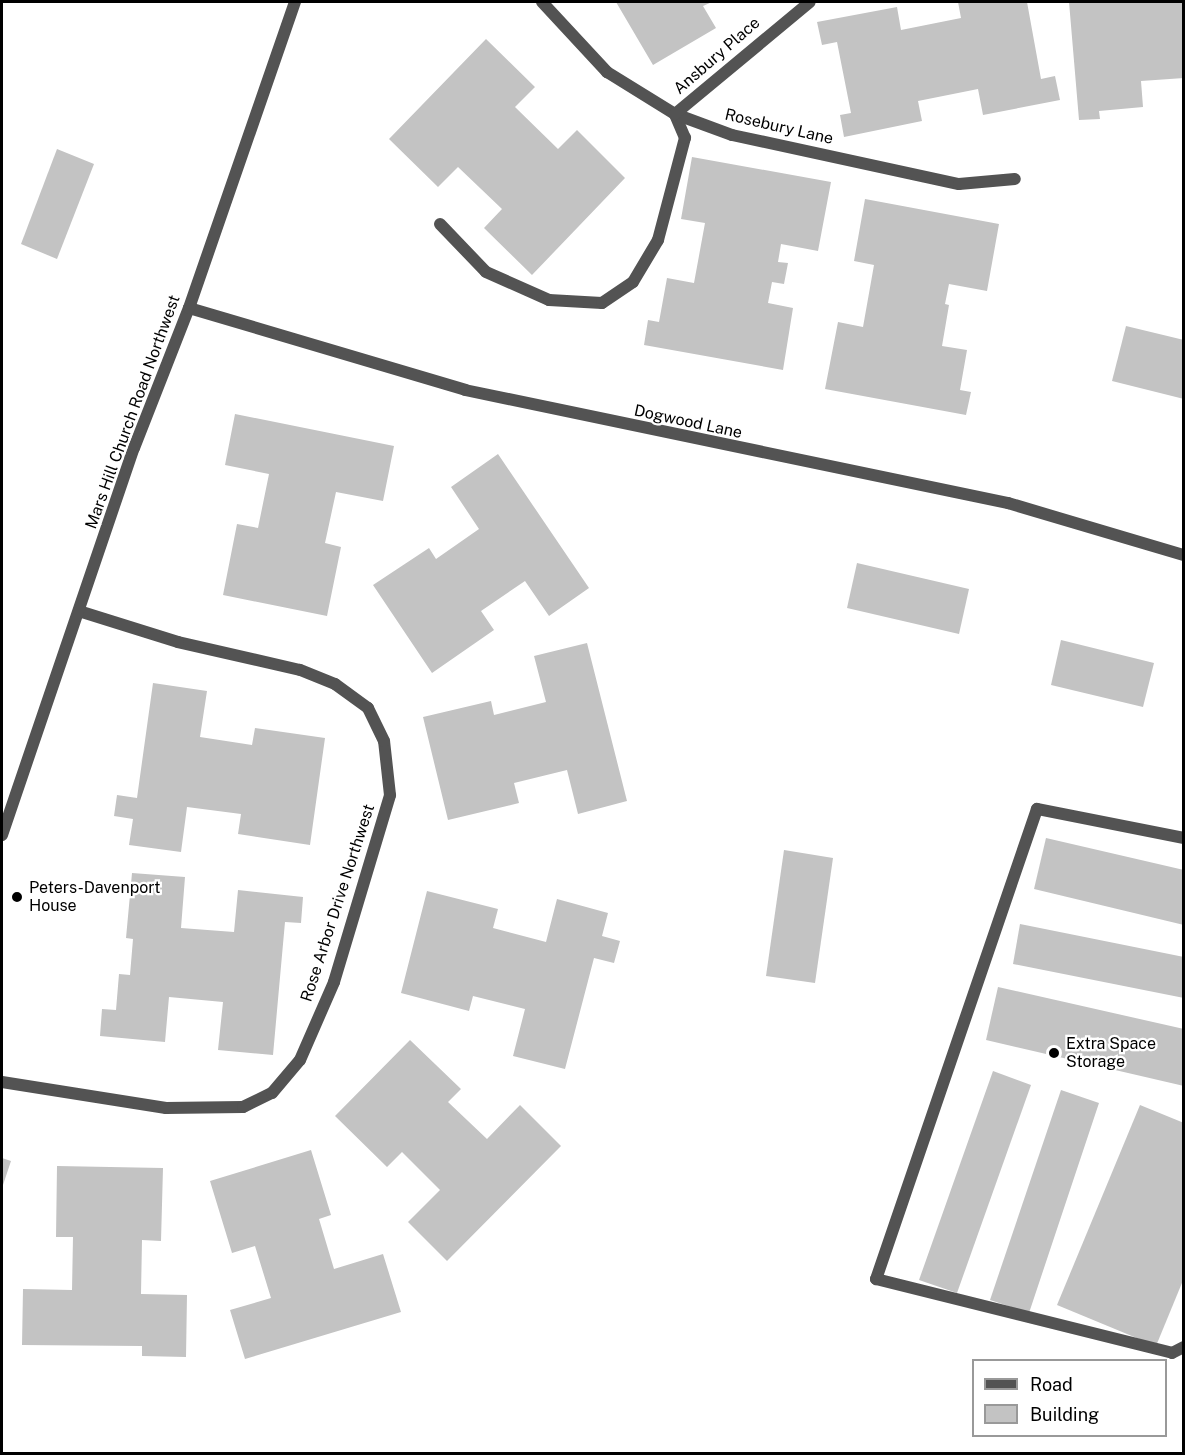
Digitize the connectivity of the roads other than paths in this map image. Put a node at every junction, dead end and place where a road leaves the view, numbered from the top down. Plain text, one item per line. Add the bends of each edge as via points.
1 (295, 2) edge
2 (542, 2) edge
3 (810, 2) edge
4 (675, 114) junction
5 (1015, 179) dead end
6 (440, 224) dead end
7 (189, 308) junction
8 (1184, 555) edge
9 (79, 611) junction
10 (2, 835) edge
11 (1184, 838) edge
12 (2, 1082) edge
13 (1184, 1347) edge

1 - 7 street, Mars Hill Church Road Northwest
2 - 4 street, Rosebury Lane via 607,72
3 - 4 street, Ansbury Place
4 - 5 street, Rosebury Lane via 732,135 959,184
4 - 6 street via 685,138 658,240 633,282 602,303 549,300 486,272
7 - 8 street, Dogwood Lane via 465,390 1008,503
7 - 9 street, Mars Hill Church Road Northwest via 134,448
9 - 10 street, Mars Hill Church Road Northwest
9 - 12 street, Rose Arbor Drive Northwest via 178,642 300,670 335,684 368,708 384,741 390,795 334,982 300,1060 272,1093 243,1107 166,1108
11 - 13 street via 1037,809 876,1279 1172,1353

